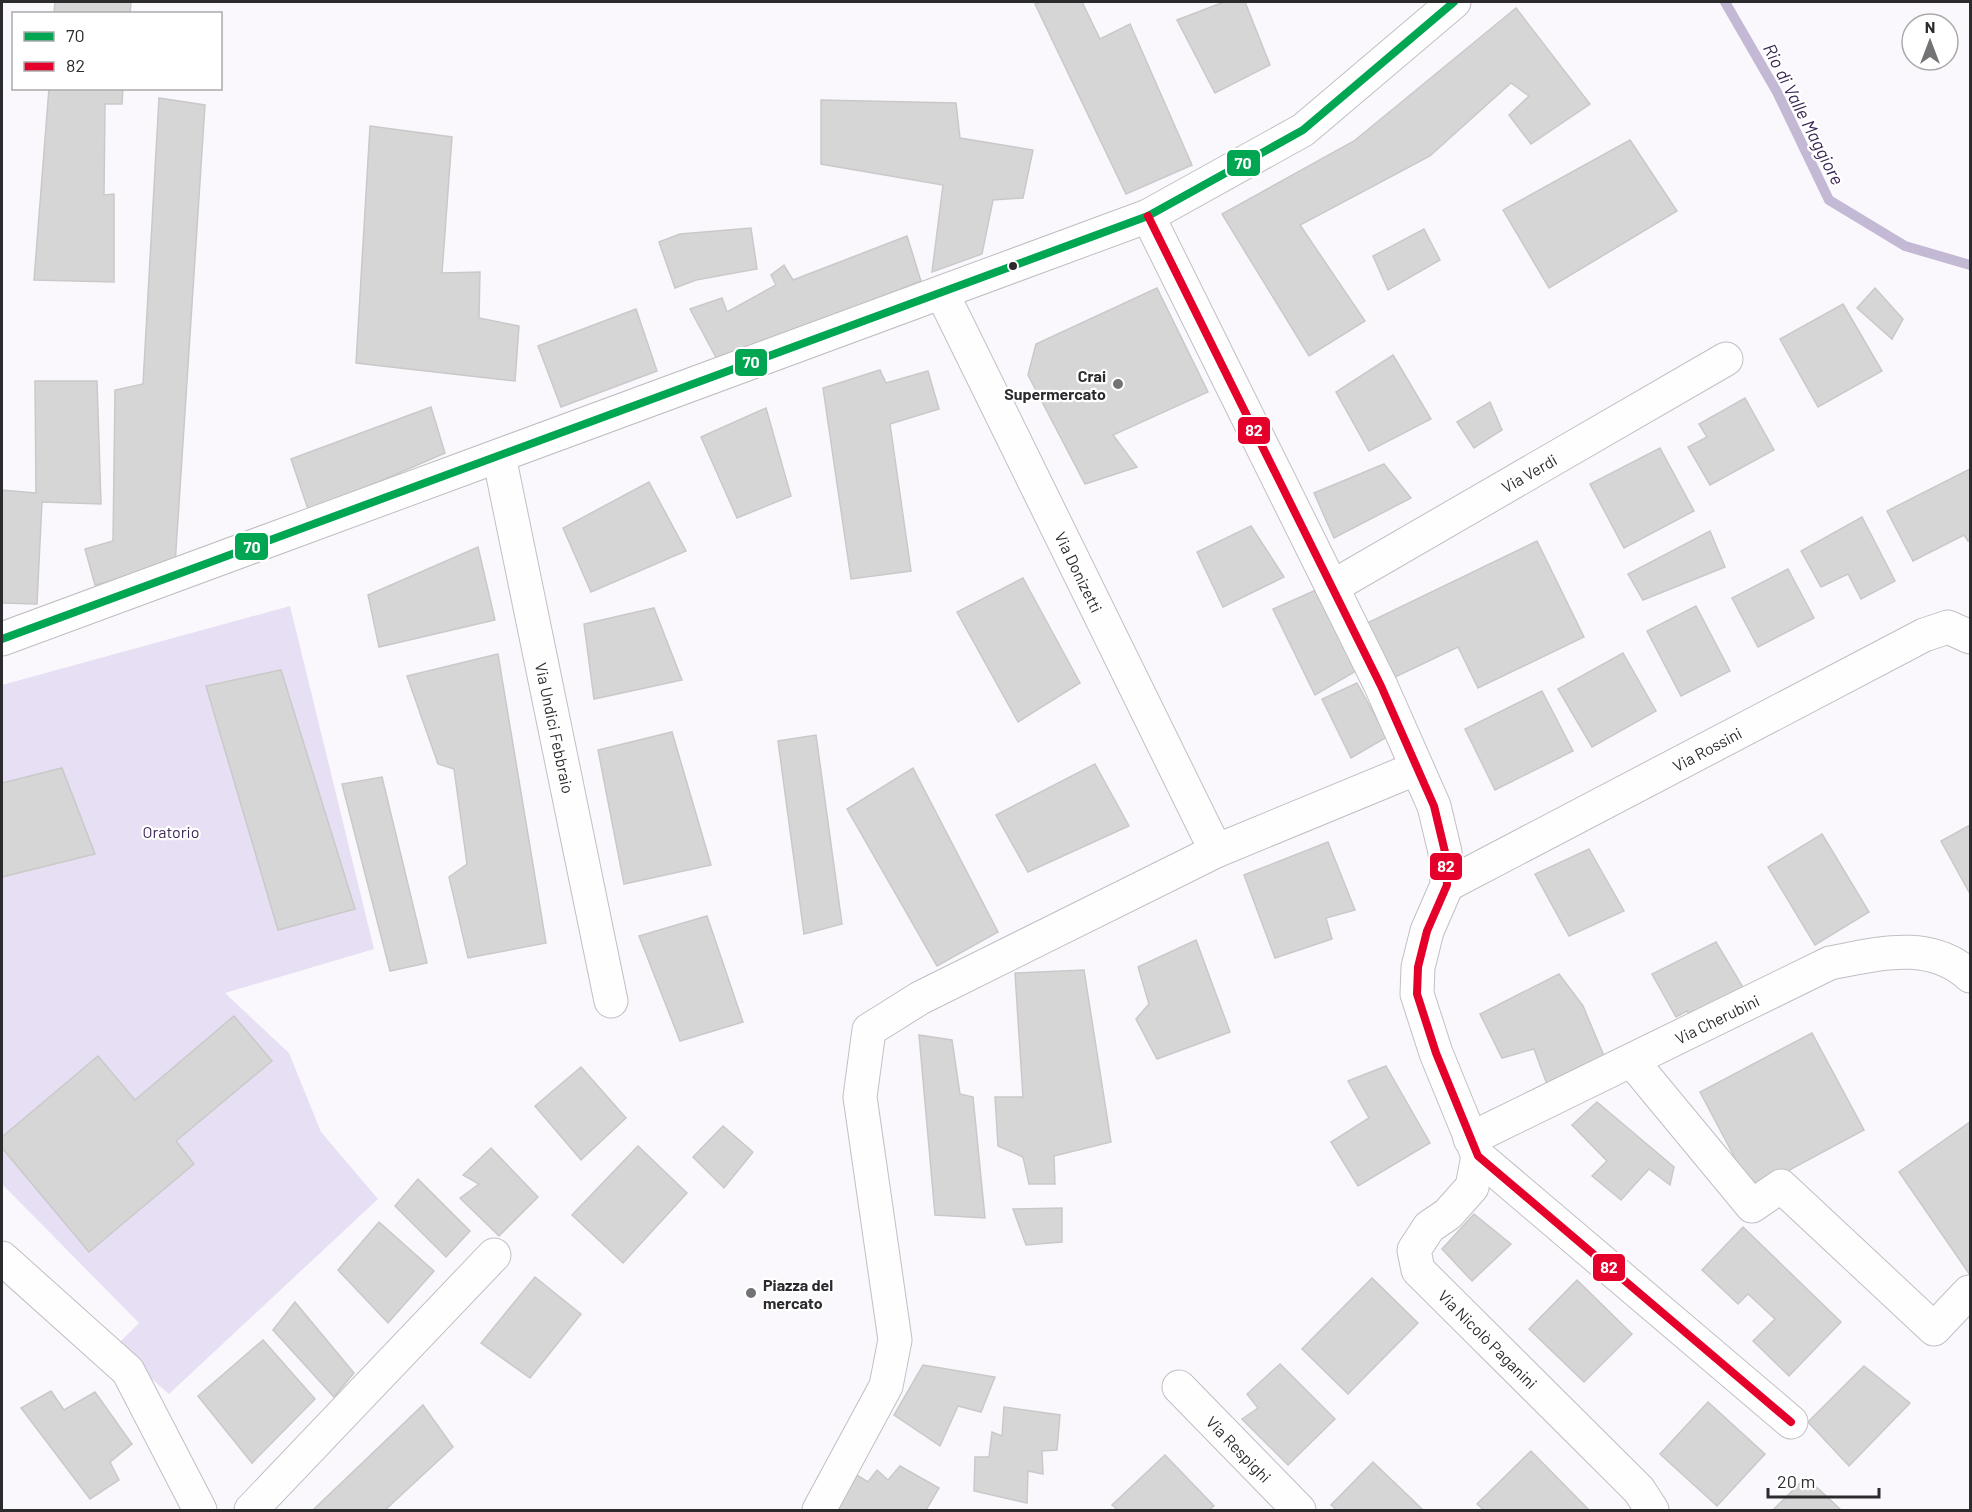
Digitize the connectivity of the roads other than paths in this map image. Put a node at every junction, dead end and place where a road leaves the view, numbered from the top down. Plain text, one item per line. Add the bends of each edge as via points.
1 (1454, 2) edge
2 (1148, 216) junction
3 (942, 293) junction
4 (1726, 359) dead end
5 (499, 456) junction
6 (1332, 587) junction
7 (1971, 637) edge
8 (2, 639) edge
9 (1417, 768) junction
10 (1216, 851) junction
11 (1447, 885) junction
12 (1971, 976) edge
13 (611, 1001) dead end
14 (1632, 1061) junction
15 (1474, 1148) junction
16 (494, 1255) dead end
17 (2, 1258) edge
18 (1968, 1292) dead end
19 (1179, 1387) dead end
20 (1791, 1422) dead end
21 (200, 1510) edge
22 (251, 1510) edge
23 (819, 1510) edge
24 (1299, 1510) edge
25 (1652, 1510) edge

1 - 2 street via 1303,130
2 - 3 street
2 - 6 street
3 - 5 street
3 - 10 street, Via Donizetti
4 - 6 street, Via Verdi
5 - 8 street
5 - 13 street, Via Undici Febbraio
6 - 9 street
7 - 11 street, Via Rossini via 1948,627 1924,635
9 - 10 street
9 - 11 street via 1434,806 1443,840
10 - 23 street via 920,998 869,1030 860,1097 895,1340 886,1386
11 - 15 street via 1427,931 1416,994
12 - 14 street, Via Cherubini via 1933,954 1888,952 1830,963
14 - 15 street, Via Cherubini
14 - 18 street via 1752,1206 1781,1186 1934,1329
15 - 20 street
15 - 25 street, Via Nicolò Paganini via 1472,1187 1448,1214 1429,1227 1414,1250 1418,1270 1639,1490
16 - 22 street
17 - 21 street via 128,1371
19 - 24 street, Via Respighi

